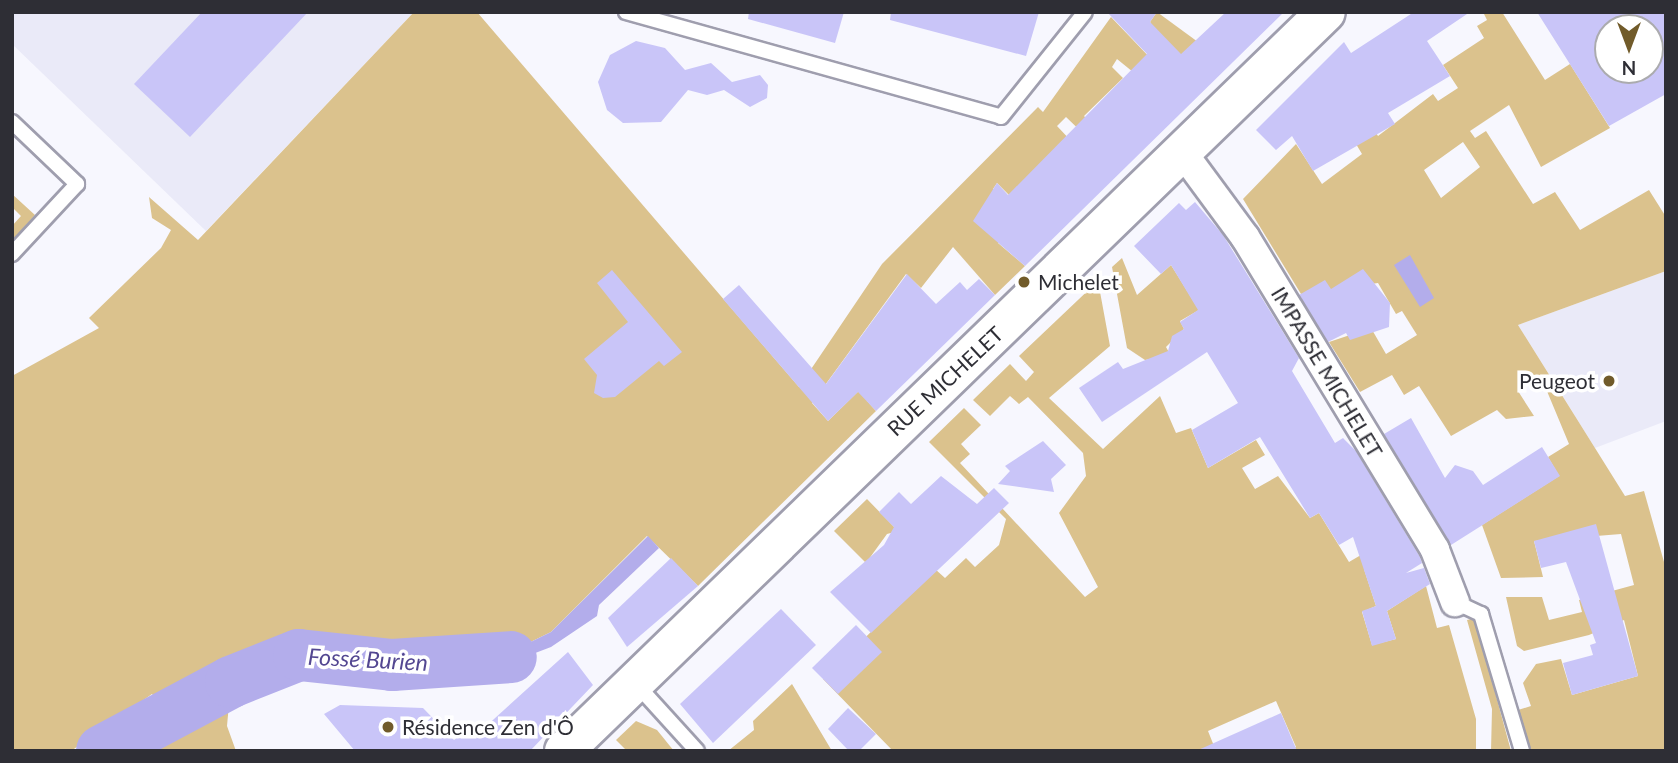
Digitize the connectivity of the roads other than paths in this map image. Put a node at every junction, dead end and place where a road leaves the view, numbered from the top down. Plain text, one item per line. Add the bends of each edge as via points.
1 (626, 12) edge
2 (1086, 12) edge
3 (1326, 12) edge
4 (12, 122) edge
5 (1183, 153) junction
6 (12, 254) edge
7 (1455, 602) joint
8 (635, 683) junction
9 (564, 751) edge
10 (697, 751) edge
11 (1522, 751) edge

1 - 2 lane via 1000,117
3 - 5 main road, RUE MICHELET
4 - 6 lane via 76,184
5 - 7 street, IMPASSE MICHELET via 1245,237 1435,550
5 - 8 main road, RUE MICHELET
7 - 11 lane via 1481,614
8 - 9 main road, RUE MICHELET
8 - 10 lane

